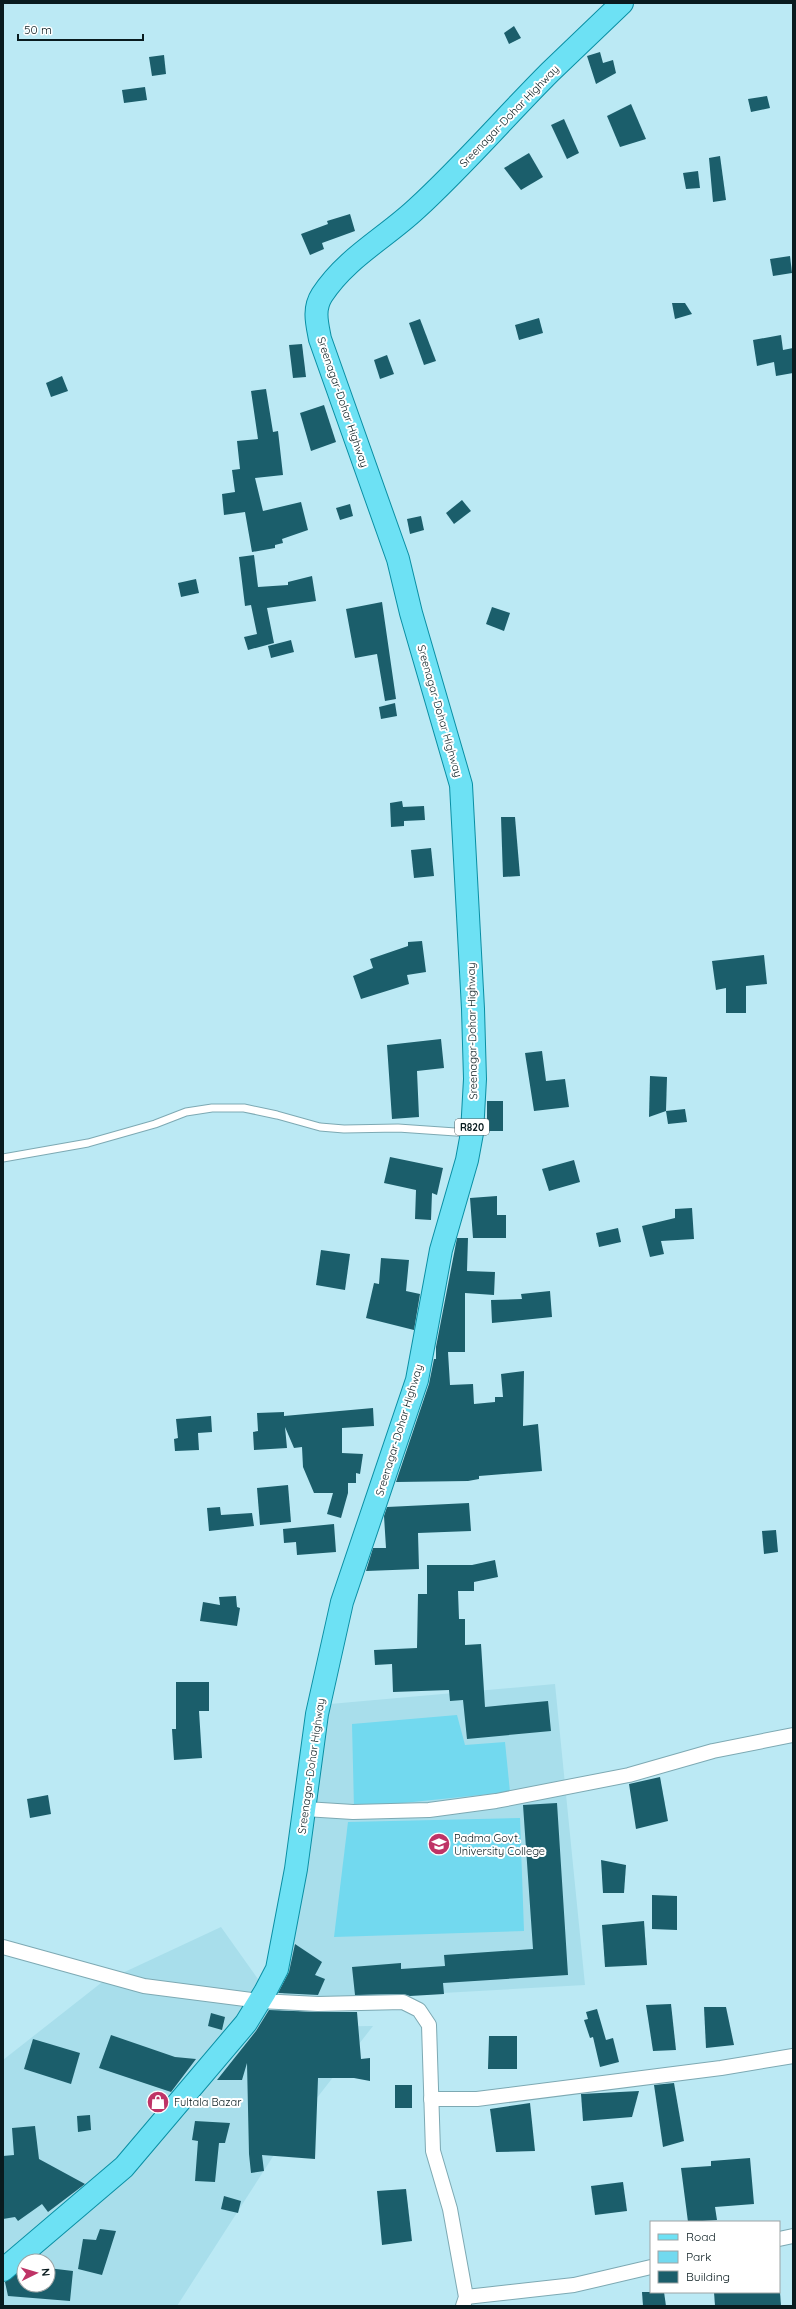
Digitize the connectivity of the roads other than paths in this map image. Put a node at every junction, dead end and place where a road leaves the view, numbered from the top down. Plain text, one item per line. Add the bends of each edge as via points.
1 (622, 3) edge
2 (472, 1133) junction
3 (3, 1158) edge
4 (793, 1734) edge
5 (305, 1809) junction
6 (3, 1948) edge
7 (260, 2002) junction
8 (793, 2056) edge
9 (431, 2099) junction
10 (793, 2236) edge
11 (780, 2239) edge
12 (650, 2267) edge
13 (3, 2270) edge
14 (465, 2301) edge

1 - 2 main road, Sreenagar-Dohar Highway / R820 via 415,210 359,254 336,277 321,296 316,314 320,338 398,559 461,785 475,1079
2 - 3 lane via 398,1128 320,1127 277,1114 244,1108 212,1108 186,1112 155,1124 88,1143
2 - 5 main road, Sreenagar-Dohar Highway / R820 via 441,1250 417,1380 342,1602 317,1714
4 - 5 street via 713,1751 629,1775 496,1801 429,1810 353,1812
5 - 7 main road, Sreenagar-Dohar Highway / R820 via 277,1969
6 - 7 street via 144,1986
7 - 9 street via 403,2002 419,2010 429,2024
7 - 13 main road, Sreenagar-Dohar Highway / R820 via 246,2023 124,2167
8 - 9 street via 721,2068 477,2099
9 - 14 street via 433,2151 450,2209
10 - 11 street
12 - 14 street via 574,2285

